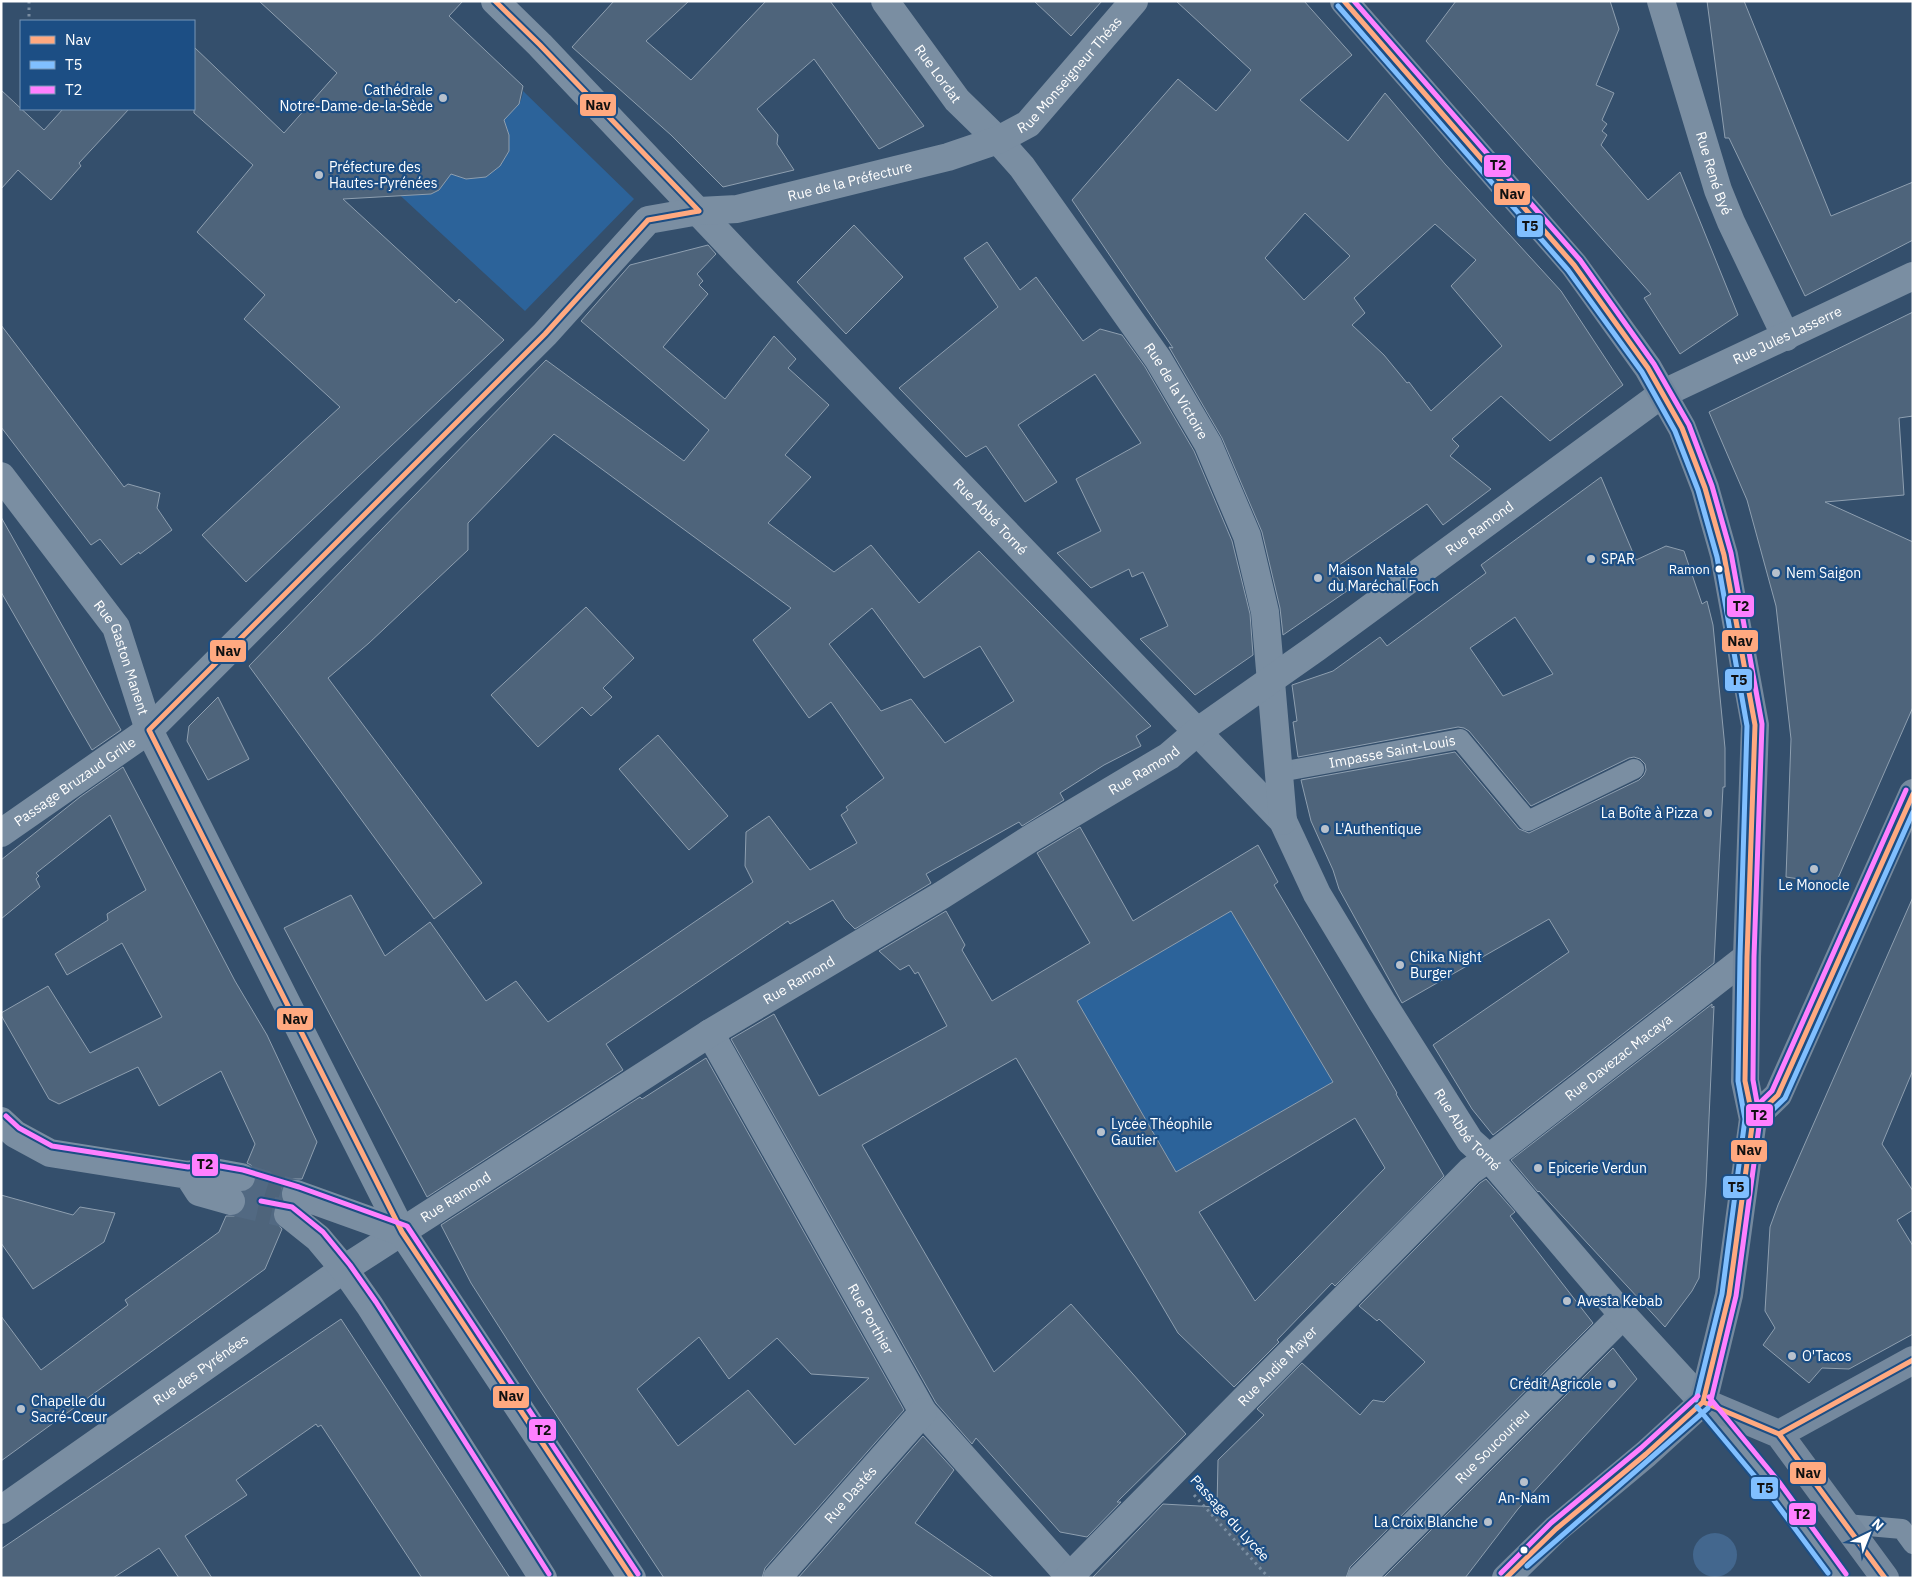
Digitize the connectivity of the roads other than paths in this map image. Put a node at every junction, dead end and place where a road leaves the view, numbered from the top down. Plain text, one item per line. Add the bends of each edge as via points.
1 (495, 1) edge
2 (885, 1) edge
3 (1134, 1) edge
4 (1344, 1) edge
5 (1660, 1) edge
6 (998, 140) junction
7 (699, 211) junction
8 (1913, 276) edge
9 (1786, 337) junction
10 (1662, 394) junction
11 (1, 476) edge
12 (1272, 680) junction
13 (149, 730) junction
14 (1197, 732) junction
15 (1634, 769) dead end
16 (1280, 772) junction
17 (1913, 794) edge
18 (1283, 821) junction
19 (1, 833) edge
20 (1747, 957) junction
21 (710, 1033) junction
22 (1753, 1119) junction
23 (1, 1121) edge
24 (1489, 1158) junction
25 (236, 1189) tunnel mouth
26 (402, 1232) junction
27 (344, 1269) junction
28 (1623, 1315) junction
29 (1913, 1360) edge
30 (1703, 1402) junction
31 (923, 1412) junction
32 (1779, 1434) junction
33 (1, 1510) edge
34 (1846, 1524) junction
35 (1913, 1544) edge
36 (1069, 1577) edge
37 (543, 1578) edge
38 (632, 1578) edge
39 (777, 1578) edge
40 (1361, 1578) edge
41 (1506, 1578) edge
42 (1840, 1578) edge
43 (1885, 1578) edge

1 - 7 street, Rue Abbé Torné
2 - 6 street, Rue Lordat via 957,100
3 - 6 street, Rue Monseigneur Théas via 1028,124
4 - 10 main road via 1574,265 1648,368
5 - 9 street, Rue René Byé via 1718,190
6 - 7 street, Rue de la Préfecture via 948,157 747,206
6 - 12 street, Rue de la Victoire via 1022,167 1158,360 1208,444 1247,536 1265,612
7 - 13 street, Rue de la Préfecture via 648,220 545,334
7 - 14 street, Rue Abbé Torné
8 - 9 street, Rue Jules Lasserre
9 - 10 street, Rue Jules Lasserre
10 - 12 street, Rue Ramond
10 - 20 main road via 1682,428 1705,488 1724,555 1756,725
11 - 13 street, Rue Gaston Manent via 116,627
12 - 14 street, Rue Ramond
12 - 16 street, Rue Abbé Torné
13 - 19 street, Passage Bruzaud Grille
13 - 26 street, Rue Gaston Manent
14 - 18 street, Rue Abbé Torné
14 - 21 street, Rue Ramond via 1169,756
15 - 16 lane, Impasse Saint-Louis via 1528,821 1460,739
16 - 18 street, Rue Abbé Torné
17 - 22 main road via 1778,1095
18 - 24 street, Rue Abbé Torné via 1317,894 1382,1002 1470,1141
20 - 22 main road via 1745,1082
20 - 24 street, Rue Davezac Macaya
21 - 26 street, Rue Ramond
21 - 31 street, Rue Porthier
22 - 30 main road via 1729,1295
23 - 25 street via 15,1134 50,1153 188,1175 208,1171
24 - 28 street, Rue Abbé Torné
24 - 36 street, Rue Andie Mayer via 1454,1186
26 - 27 street, Rue des Pyrénées
26 - 27 street via 292,1204
26 - 38 street, Rue Gaston Manent
27 - 33 street, Rue des Pyrénées
27 - 37 street
28 - 30 street, Rue Abbé Torné
28 - 40 street, Rue Soucourieu
29 - 32 main road
30 - 32 main road
30 - 41 main road via 1556,1529
30 - 42 lane via 1773,1486
31 - 36 street, Rue Porthier
31 - 39 street, Rue Dastés
32 - 34 main road
34 - 35 lane via 1902,1529
34 - 43 main road

